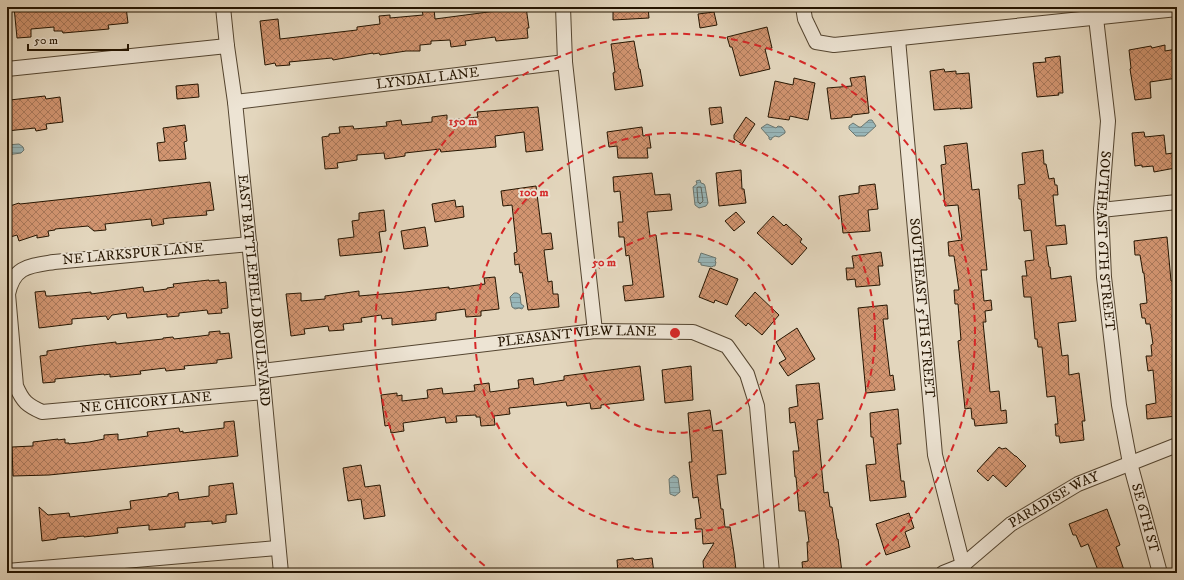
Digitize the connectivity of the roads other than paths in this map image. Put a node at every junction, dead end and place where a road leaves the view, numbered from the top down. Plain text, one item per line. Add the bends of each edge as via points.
1 (223, 7) edge
2 (563, 7) edge
3 (803, 7) edge
4 (1177, 10) edge
5 (1096, 18) junction
6 (898, 39) junction
7 (227, 46) junction
8 (565, 62) junction
9 (7, 69) edge
10 (235, 102) junction
11 (1177, 202) edge
12 (1101, 210) junction
13 (250, 244) junction
14 (595, 331) junction
15 (262, 371) junction
16 (264, 392) junction
17 (29, 406) joint
18 (1177, 445) edge
19 (1130, 463) junction
20 (277, 548) junction
21 (964, 569) edge
22 (7, 571) edge
23 (281, 573) edge
24 (772, 573) edge
25 (943, 573) edge
26 (1160, 573) edge

1 - 7 street, EAST BATTLEFIELD BOULEVARD
2 - 8 street
3 - 6 street via 805,19 816,42 834,45
4 - 5 street
5 - 6 street
5 - 12 street, SOUTHEAST 6TH STREET via 1108,121
6 - 21 street, SOUTHEAST 5TH STREET via 935,455
7 - 9 street
7 - 10 street, EAST BATTLEFIELD BOULEVARD
8 - 10 street, LYNDAL LANE
8 - 14 street
10 - 13 street, EAST BATTLEFIELD BOULEVARD
11 - 12 street
12 - 19 street, SOUTHEAST 6TH STREET via 1104,277 1119,405
13 - 15 street, EAST BATTLEFIELD BOULEVARD
13 - 17 street, NE LARKSPUR LANE via 54,262 32,266 18,272 10,282 8,294 16,386 21,398
14 - 15 street, PLEASANT VIEW LANE
14 - 24 street, PLEASANT VIEW LANE via 693,332 727,346 747,374 757,406
15 - 16 street, EAST BATTLEFIELD BOULEVARD
16 - 17 street, NE CHICORY LANE via 42,412
16 - 20 street, EAST BATTLEFIELD BOULEVARD
18 - 19 street, PARADISE WAY
19 - 21 street, PARADISE WAY via 1078,484 1011,524
19 - 26 street, SE 6TH ST
20 - 22 street
20 - 23 street, EAST BATTLEFIELD BOULEVARD
21 - 25 street, PARADISE WAY

